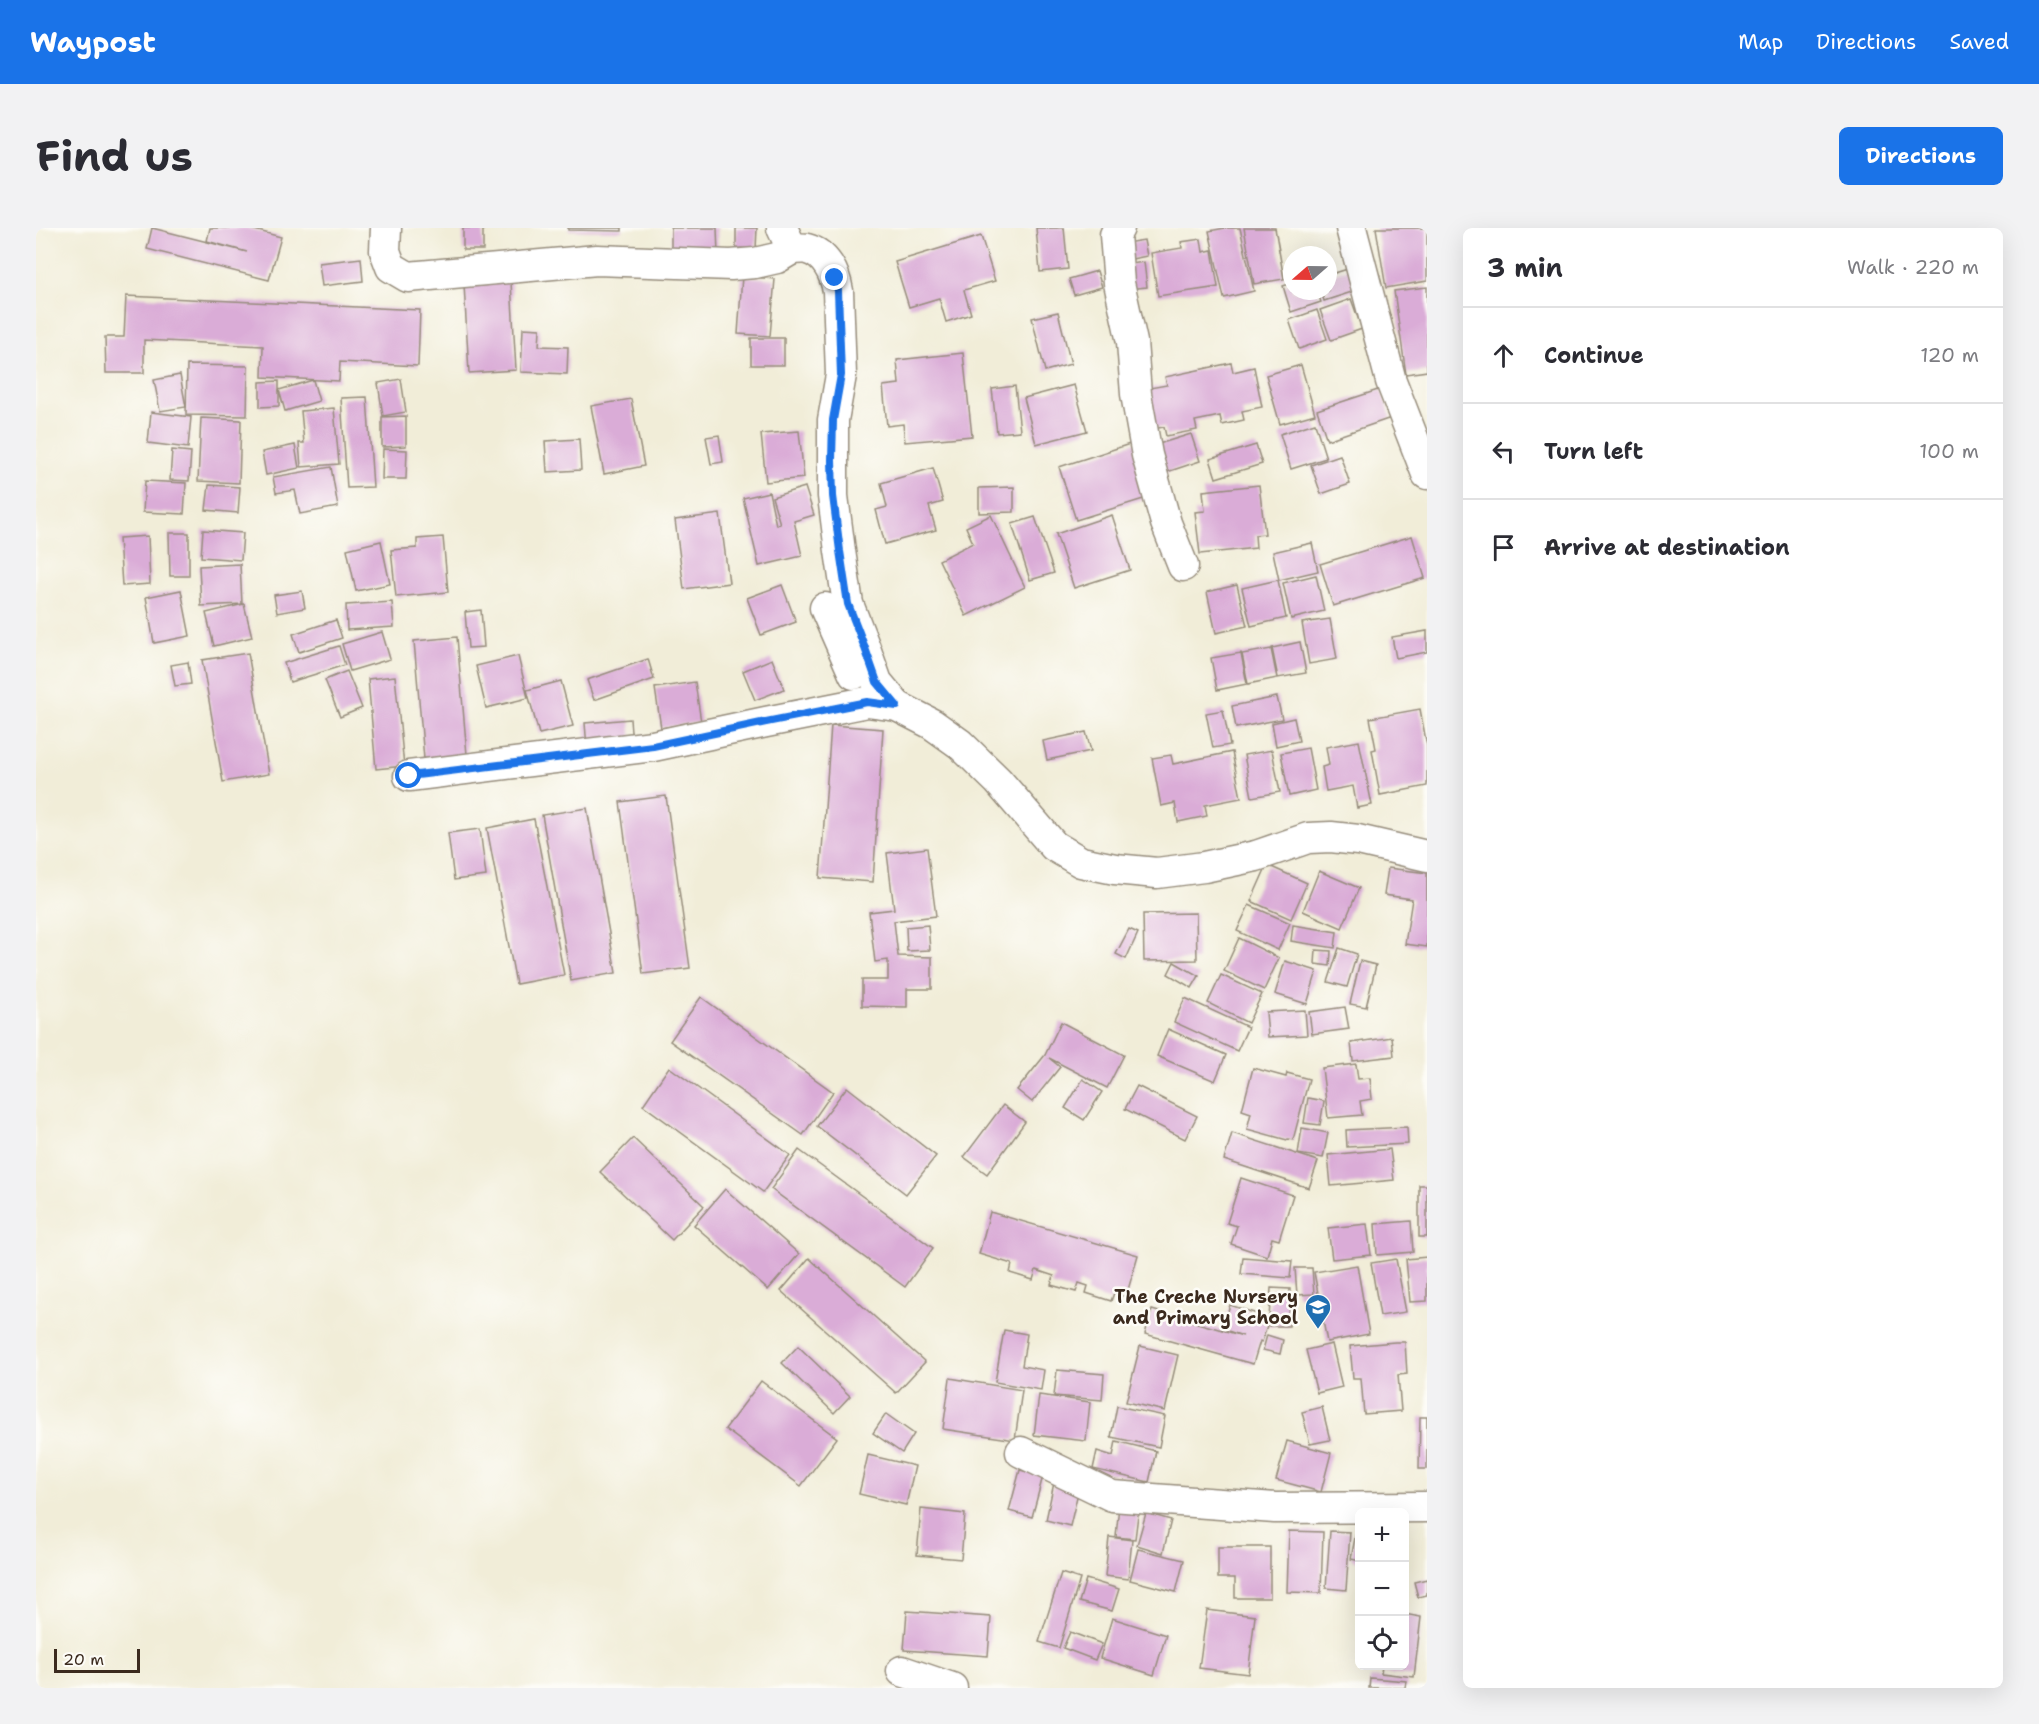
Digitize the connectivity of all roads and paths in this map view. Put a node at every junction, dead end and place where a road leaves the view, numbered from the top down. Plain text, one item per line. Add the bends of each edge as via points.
1 (386, 228) edge
2 (1119, 228) edge
3 (1351, 228) edge
4 (787, 239) edge
5 (1427, 474) edge
6 (1183, 566) dead end
7 (825, 608) dead end
8 (867, 702) junction
9 (897, 706) junction
10 (409, 776) dead end
11 (1427, 856) edge
12 (1021, 1452) dead end
13 (1427, 1507) edge
14 (902, 1671) dead end
15 (952, 1688) edge

1 - 4 street via 385,251 391,267 408,277 597,260 755,263 777,258
2 - 6 street via 1115,235 1119,283 1132,342 1147,455
3 - 5 street via 1391,381
4 - 9 street via 826,261 835,278 841,375 833,420 833,496 840,551 848,604 877,682
7 - 8 street
8 - 9 street
8 - 10 street via 653,746
9 - 11 street via 960,744 1054,846 1081,862 1157,873 1256,856 1308,838 1331,837
12 - 13 street via 1112,1496 1275,1508
14 - 15 street

